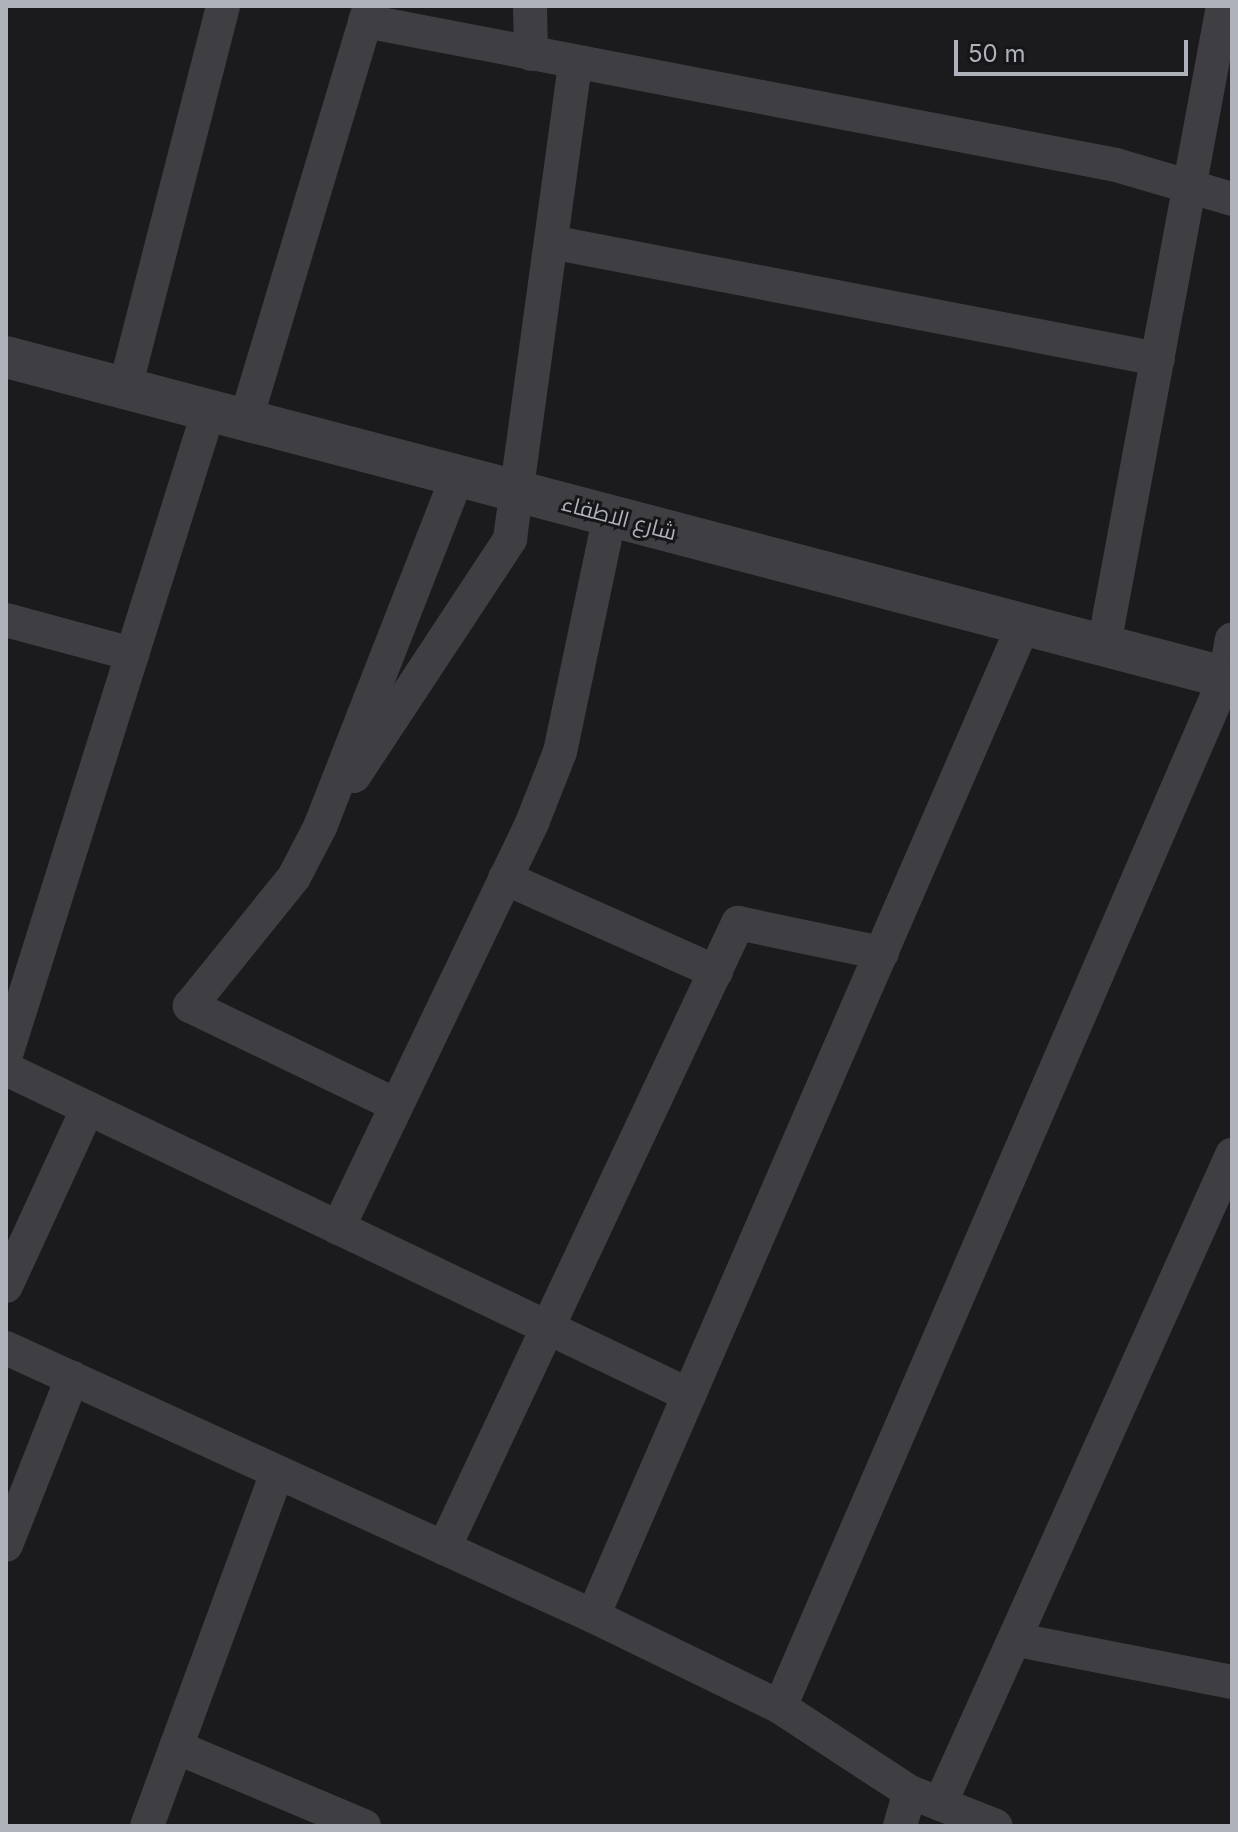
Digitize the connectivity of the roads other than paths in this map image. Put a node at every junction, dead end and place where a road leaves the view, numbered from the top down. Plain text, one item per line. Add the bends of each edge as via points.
1 (223, 6) edge
2 (530, 6) edge
3 (1220, 9) edge
4 (368, 14) edge
5 (531, 54) junction
6 (575, 63) junction
7 (1190, 189) junction
8 (1232, 199) edge
9 (551, 242) junction
10 (6, 357) edge
11 (1158, 359) junction
12 (125, 388) junction
13 (228, 415) junction
14 (458, 475) junction
15 (516, 491) junction
16 (610, 515) junction
17 (6, 620) edge
18 (1024, 624) junction
19 (1104, 645) junction
20 (132, 654) junction
21 (1230, 666) edge
22 (320, 827) junction
23 (505, 878) junction
24 (882, 953) junction
25 (716, 972) junction
26 (6, 1055) edge
27 (6, 1069) edge
28 (396, 1105) junction
29 (88, 1108) junction
30 (1232, 1155) edge
31 (338, 1228) junction
32 (6, 1286) edge
33 (545, 1324) junction
34 (6, 1348) edge
35 (72, 1378) junction
36 (689, 1395) junction
37 (277, 1472) junction
38 (6, 1545) edge
39 (444, 1548) junction
40 (593, 1616) junction
41 (1018, 1640) junction
42 (1232, 1682) edge
43 (780, 1707) junction
44 (176, 1747) junction
45 (925, 1798) junction
46 (147, 1826) edge
47 (364, 1826) edge
48 (900, 1826) edge
49 (996, 1826) edge

1 - 12 street
2 - 5 street
3 - 7 street
4 - 5 street
4 - 13 street
5 - 6 street
6 - 7 street via 1116,165
6 - 9 street
7 - 8 street
7 - 11 street
9 - 11 street
9 - 15 street
10 - 12 street, شارع الاطفاء
11 - 19 street
12 - 13 street, شارع الاطفاء
13 - 14 street, شارع الاطفاء
13 - 20 street
14 - 15 street, شارع الاطفاء
14 - 22 street
15 - 16 street, شارع الاطفاء
15 - 22 street via 510,539 479,594
16 - 18 street, شارع الاطفاء
16 - 23 street via 560,752
17 - 20 street
18 - 19 street, شارع الاطفاء
18 - 24 street
19 - 21 street, شارع الاطفاء
20 - 26 street
21 - 43 street
22 - 28 street via 294,877 190,1006
23 - 25 street
23 - 28 street
24 - 25 street via 738,923
24 - 36 street
25 - 33 street
27 - 29 street
28 - 31 street
29 - 31 street
29 - 32 street
30 - 41 street
31 - 33 street
33 - 36 street
33 - 39 street
34 - 35 street
35 - 37 street
35 - 38 street
36 - 40 street
37 - 39 street
37 - 44 street
39 - 40 street
40 - 43 street
41 - 42 street
41 - 45 street
43 - 45 street
44 - 46 street
44 - 47 street
45 - 48 street
45 - 49 street

